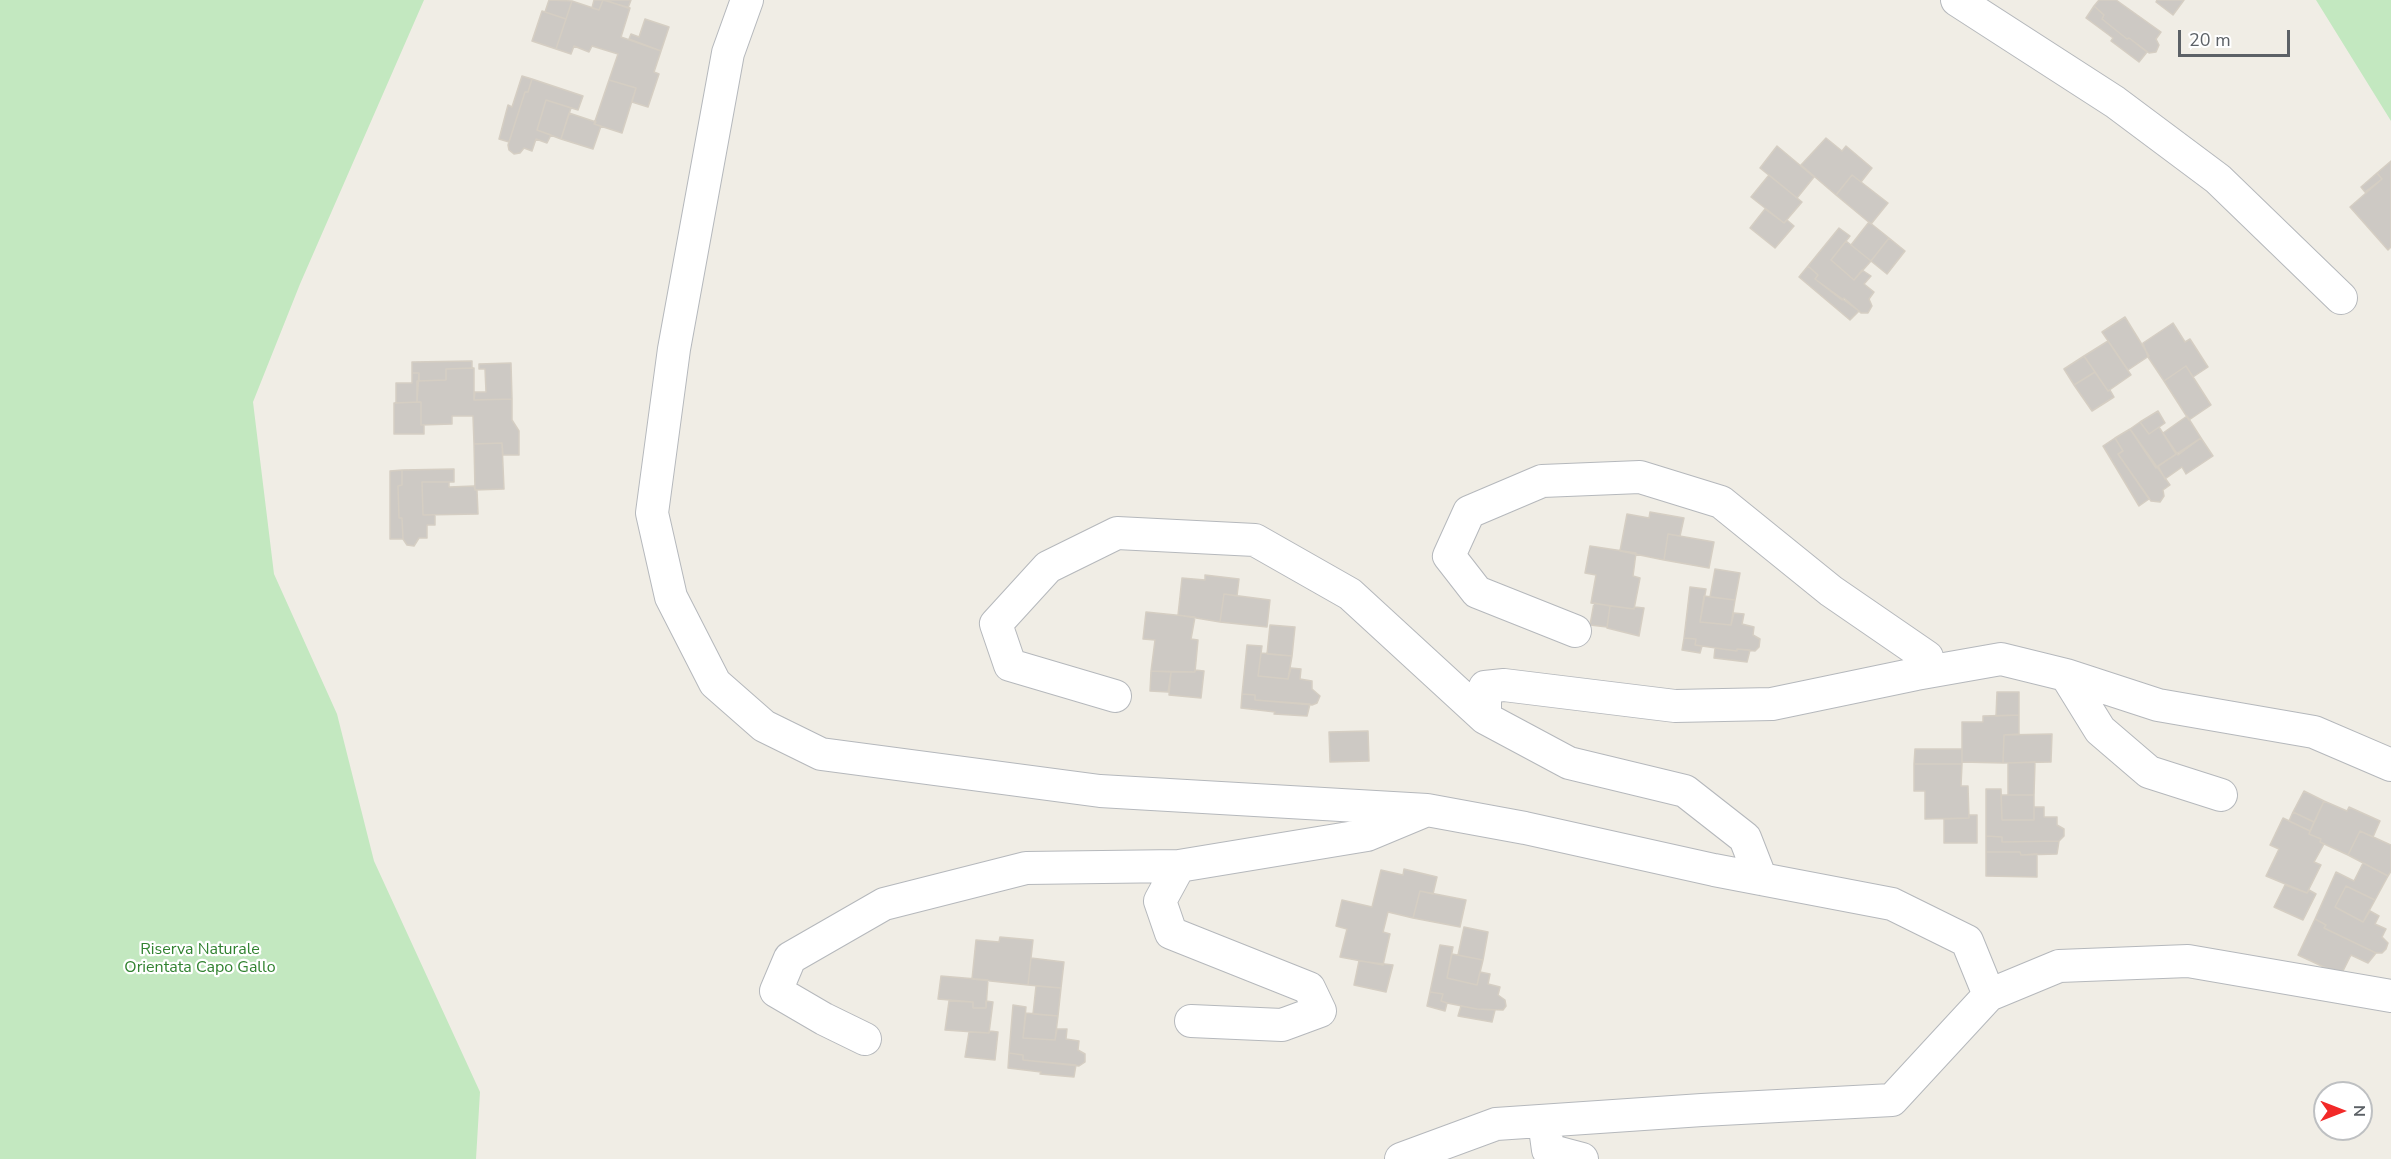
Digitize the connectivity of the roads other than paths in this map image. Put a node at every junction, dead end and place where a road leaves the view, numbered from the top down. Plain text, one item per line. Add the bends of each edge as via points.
1 (747, 0) edge
2 (1957, 0) edge
3 (2341, 298) dead end
4 (1575, 631) dead end
5 (1916, 674) junction
6 (2066, 675) junction
7 (1115, 696) dead end
8 (1485, 718) junction
9 (2391, 765) edge
10 (2221, 795) dead end
11 (1427, 810) junction
12 (1179, 866) junction
13 (1761, 879) junction
14 (1989, 995) junction
15 (2391, 996) edge
16 (1191, 1021) dead end
17 (865, 1039) dead end
18 (1544, 1121) junction
19 (1401, 1159) edge
20 (1582, 1159) edge

1 - 11 street via 728,53 674,349 652,513 671,597 715,683 764,726 821,754 1100,791
2 - 3 street via 2115,102 2218,179
4 - 5 street via 1477,592 1449,556 1469,512 1542,481 1640,477 1721,502 1831,591 1927,657
5 - 6 street via 2001,659
5 - 8 street via 1772,704 1708,706 1676,706 1504,685 1485,687
6 - 9 street via 2158,705 2314,732
6 - 10 street via 2100,730 2149,772
7 - 8 street via 1010,665 996,624 1048,567 1117,533 1255,540 1350,594
8 - 13 street via 1569,763 1685,791 1745,838
11 - 12 street via 1367,835
11 - 13 street
12 - 16 street via 1160,901 1171,933 1309,988 1320,1011 1282,1024
12 - 17 street via 1026,868 884,904 790,958 776,990
13 - 14 street via 1892,904 1967,941
14 - 15 street via 2059,966 2188,961
14 - 18 street via 1892,1100
18 - 19 street via 1496,1124
18 - 20 street via 1548,1150

